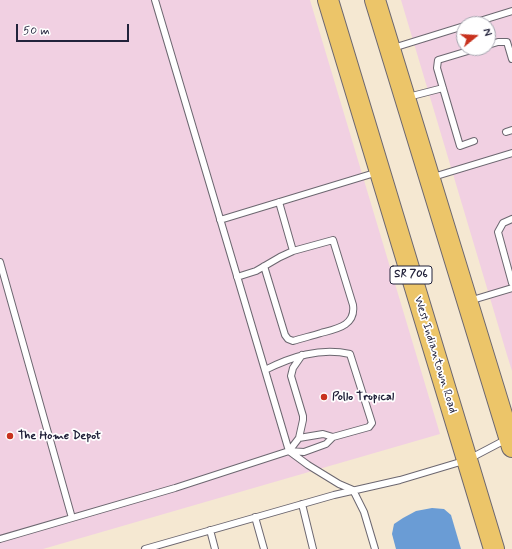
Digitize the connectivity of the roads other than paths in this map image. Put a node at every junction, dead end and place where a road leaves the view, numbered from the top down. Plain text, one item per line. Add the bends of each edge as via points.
1 (155, 0) edge
2 (328, 0) edge
3 (375, 0) edge
4 (512, 11) edge
5 (496, 16) edge
6 (456, 28) edge
7 (496, 43) edge
8 (390, 48) junction
9 (456, 55) edge
10 (512, 59) edge
11 (443, 88) junction
12 (405, 98) junction
13 (474, 142) dead end
14 (512, 153) edge
15 (379, 172) junction
16 (430, 178) junction
17 (279, 202) junction
18 (512, 219) edge
19 (220, 220) junction
20 (293, 251) junction
21 (0, 262) edge
22 (264, 266) junction
23 (237, 277) junction
24 (512, 283) edge
25 (512, 288) edge
26 (467, 301) junction
27 (302, 355) junction
28 (265, 370) junction
29 (333, 437) junction
30 (299, 438) junction
31 (511, 441) edge
32 (289, 451) junction
33 (467, 460) junction
34 (352, 490) junction
35 (302, 504) junction
36 (255, 517) junction
37 (72, 518) junction
38 (210, 530) junction
39 (0, 539) edge
40 (170, 542) junction
41 (145, 549) edge
42 (171, 549) edge
43 (215, 549) edge
44 (264, 549) edge
45 (313, 549) edge
46 (374, 549) edge
47 (494, 549) edge

1 - 19 lane
2 - 15 main road, West Indiantown Road / SR 706
3 - 8 main road
4 - 5 lane
6 - 8 lane
7 - 10 lane via 507,42
8 - 12 main road
9 - 11 lane via 438,60 437,68
11 - 12 lane
11 - 13 lane via 460,146
12 - 16 main road
14 - 16 lane
15 - 17 lane
15 - 33 main road, West Indiantown Road / SR 706
16 - 26 main road
17 - 19 lane
17 - 20 lane
18 - 24 lane via 503,223 498,232
19 - 23 lane
20 - 22 lane
20 - 22 lane via 333,240 353,309 350,320 339,329 293,341 288,339
21 - 37 lane
22 - 23 lane
23 - 28 lane
25 - 26 lane
26 - 31 main road
27 - 28 lane
27 - 29 lane via 332,351 350,354 372,424
27 - 30 lane via 291,376 303,416
28 - 32 lane
29 - 30 lane via 323,434
29 - 32 lane via 326,444 304,452
30 - 32 lane
31 - 33 lane
32 - 34 lane
32 - 37 lane
33 - 34 lane via 400,480
33 - 47 main road, West Indiantown Road / SR 706
34 - 35 lane
34 - 46 lane via 364,512
35 - 36 lane
35 - 45 lane
36 - 38 lane
36 - 44 lane
37 - 39 lane
38 - 40 lane
38 - 43 lane
40 - 41 lane
40 - 42 lane

